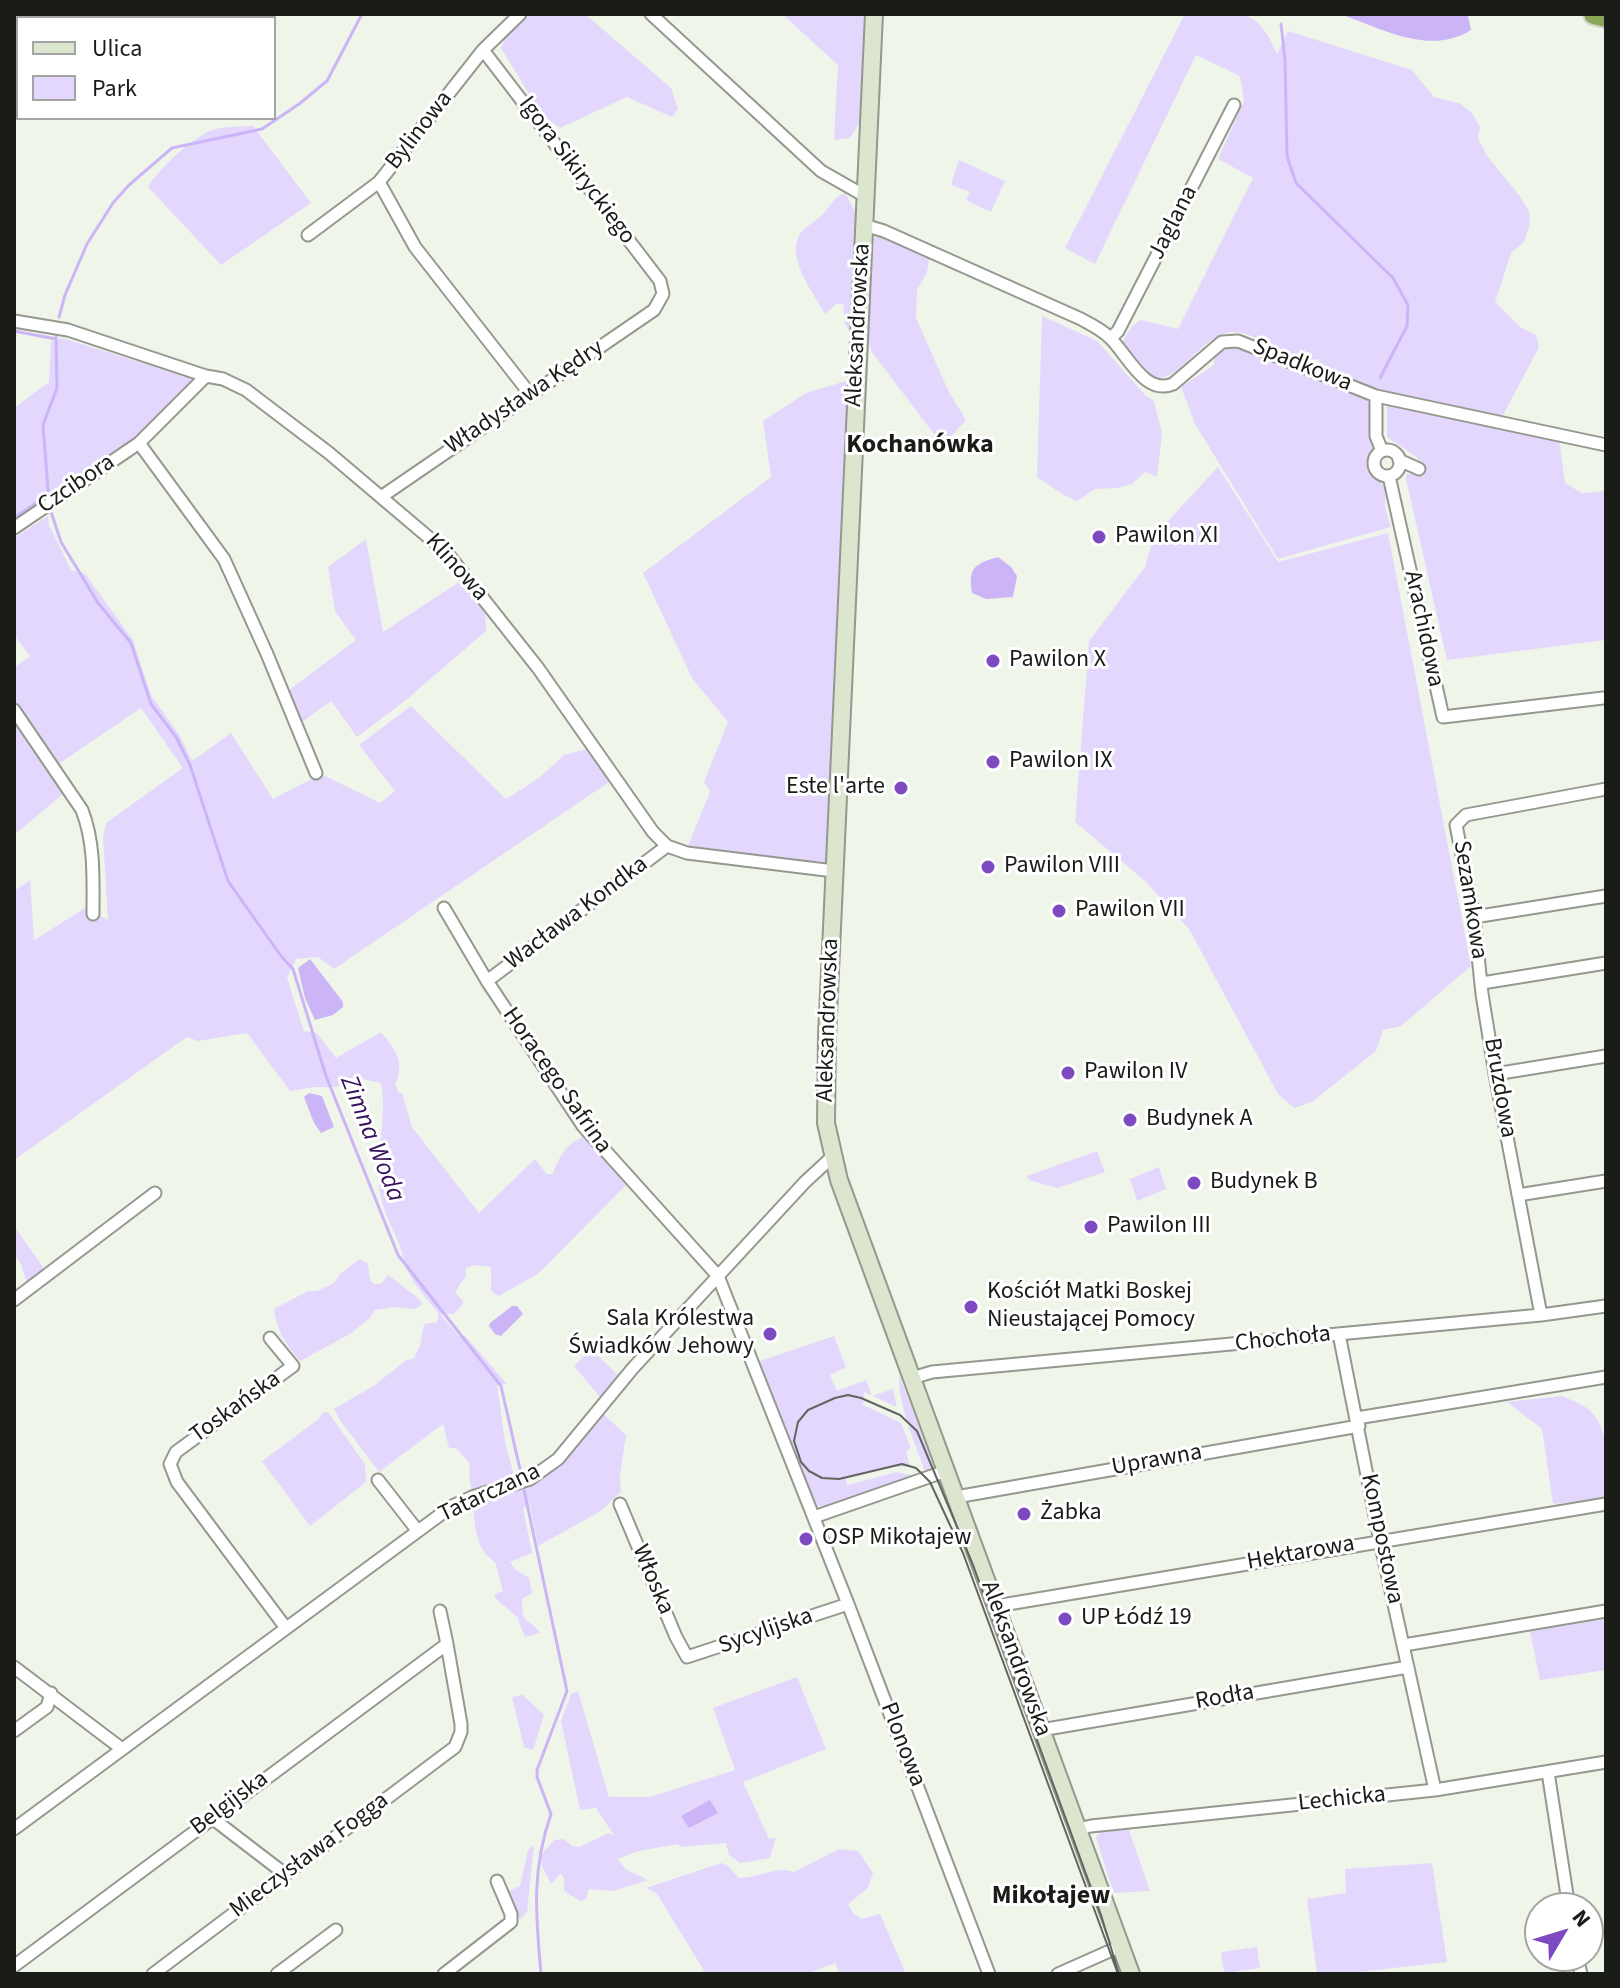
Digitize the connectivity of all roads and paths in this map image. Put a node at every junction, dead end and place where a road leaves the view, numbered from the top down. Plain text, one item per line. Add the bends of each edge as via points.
1 (520, 14) edge
2 (651, 14) edge
3 (874, 14) edge
4 (1594, 14) edge
5 (1606, 17) edge
6 (483, 50) junction
7 (1234, 105) dead end
8 (379, 182) junction
9 (865, 196) junction
10 (864, 225) junction
11 (308, 235) dead end
12 (663, 294) joint
13 (14, 321) edge
14 (1111, 338) junction
15 (206, 376) junction
16 (530, 394) junction
17 (1376, 396) junction
18 (139, 443) junction
19 (1606, 445) edge
20 (1382, 451) junction
21 (1395, 469) junction
22 (381, 497) junction
23 (14, 528) edge
24 (1603, 698) dead end
25 (14, 710) edge
26 (316, 773) dead end
27 (1606, 789) edge
28 (667, 846) junction
29 (834, 871) junction
30 (1606, 896) edge
31 (444, 908) dead end
32 (93, 914) dead end
33 (1474, 917) junction
34 (1606, 963) edge
35 (487, 981) junction
36 (1482, 983) junction
37 (1606, 1056) edge
38 (1495, 1074) junction
39 (832, 1157) junction
40 (1606, 1181) edge
41 (155, 1193) dead end
42 (1518, 1195) junction
43 (718, 1276) junction
44 (699, 1297) junction
45 (14, 1300) edge
46 (727, 1302) junction
47 (1606, 1306) edge
48 (1541, 1315) junction
49 (1339, 1334) junction
50 (270, 1338) dead end
51 (1606, 1377) edge
52 (912, 1378) junction
53 (1358, 1422) junction
54 (946, 1471) junction
55 (378, 1480) dead end
56 (956, 1497) junction
57 (620, 1504) dead end
58 (1606, 1504) edge
59 (814, 1517) junction
60 (417, 1530) junction
61 (1380, 1541) junction
62 (848, 1604) junction
63 (996, 1606) junction
64 (440, 1611) dead end
65 (1606, 1611) edge
66 (286, 1628) junction
67 (447, 1644) junction
68 (1404, 1645) junction
69 (684, 1655) joint
70 (14, 1667) edge
71 (1408, 1667) junction
72 (51, 1693) junction
73 (1041, 1730) junction
74 (14, 1731) edge
75 (122, 1749) junction
76 (1606, 1762) edge
77 (1548, 1772) junction
78 (1435, 1790) junction
79 (212, 1818) junction
80 (14, 1829) edge
81 (1078, 1829) junction
82 (285, 1874) junction
83 (497, 1881) dead end
84 (1567, 1892) edge
85 (336, 1930) dead end
86 (1121, 1946) junction
87 (14, 1966) edge
88 (153, 1974) edge
89 (277, 1974) edge
90 (444, 1974) edge
91 (989, 1974) edge
92 (1058, 1974) edge
93 (1131, 1974) edge

1 - 6 street, Bylinowa
2 - 9 street via 821,171
3 - 9 main road, Aleksandrowska
4 - 5 highway
6 - 8 street, Bylinowa
6 - 12 street, Igora Sikiryckiego via 660,281
7 - 14 street, Jaglana
8 - 11 street, Bylinowa
8 - 16 street via 415,247
9 - 10 main road, Aleksandrowska
10 - 14 street, Spadkowa via 1071,314
10 - 29 main road, Aleksandrowska
12 - 16 street, Władysława Kędry via 654,310
13 - 15 street, Klinowa via 68,330
14 - 17 street, Spadkowa via 1155,386 1173,384 1228,340 1258,347
15 - 18 street, Czcibora
15 - 22 street, Klinowa via 246,390
16 - 22 street, Władysława Kędry
17 - 19 street, Spadkowa
17 - 20 street via 1376,436
18 - 23 street, Czcibora
18 - 26 street via 224,559
20 - 21 street via 1392,452
20 - 21 street via 1374,458 1378,473
21 - 24 street, Arachidowa via 1443,717
22 - 28 street, Klinowa via 447,553 473,583
25 - 32 street via 89,826
27 - 33 street, Sezamkowa via 1460,818 1456,825
28 - 29 street via 698,855
28 - 35 street, Wacława Kondka
29 - 39 main road, Aleksandrowska via 825,1088
30 - 33 street
31 - 35 street, Horacego Safrina
33 - 36 street, Sezamkowa
34 - 36 street
35 - 43 street, Horacego Safrina via 583,1126
36 - 38 street, Bruzdowa
37 - 38 street
38 - 42 street, Bruzdowa
39 - 43 street, Tatarczana
39 - 52 main road, Aleksandrowska
40 - 42 street
41 - 45 street
42 - 48 street, Bruzdowa
43 - 44 street, Tatarczana
43 - 46 street, Plonowa
44 - 46 street via 712,1295
44 - 60 street, Tatarczana via 607,1398 569,1450 530,1479 462,1501
46 - 59 street, Plonowa
47 - 48 street, Chochoła
48 - 49 street, Chochoła
49 - 52 street, Chochoła via 943,1370
49 - 53 street, Kompostowa
50 - 66 street, Toskańska via 293,1366 176,1452 170,1464 177,1482
51 - 53 street, Uprawna
52 - 54 main road, Aleksandrowska
53 - 56 street, Uprawna
53 - 61 street, Kompostowa
54 - 56 main road, Aleksandrowska
54 - 59 street
55 - 60 street
56 - 63 main road, Aleksandrowska
57 - 69 street, Włoska
58 - 61 street, Hektarowa
59 - 62 street, Plonowa
60 - 66 street, Tatarczana
61 - 63 street, Hektarowa
61 - 68 street, Kompostowa
62 - 69 street, Sycylijska via 691,1658
62 - 91 street, Plonowa
63 - 73 main road, Aleksandrowska
64 - 67 street
65 - 68 street
66 - 75 street, Tatarczana
67 - 79 street, Belgijska
67 - 82 street, Mieczysława Fogga via 461,1732 455,1747
68 - 71 street, Kompostowa
70 - 72 street
71 - 73 street, Rodła
71 - 78 street, Kompostowa
72 - 74 street via 47,1707
72 - 75 street
73 - 81 main road, Aleksandrowska
75 - 80 street, Tatarczana
76 - 77 street, Lechicka
77 - 78 street, Lechicka
77 - 84 street
78 - 81 street, Lechicka
79 - 82 street
79 - 87 street, Belgijska
81 - 86 main road, Aleksandrowska
82 - 88 street, Mieczysława Fogga
83 - 90 street via 511,1922
85 - 89 street
86 - 92 street
86 - 93 main road, Aleksandrowska

